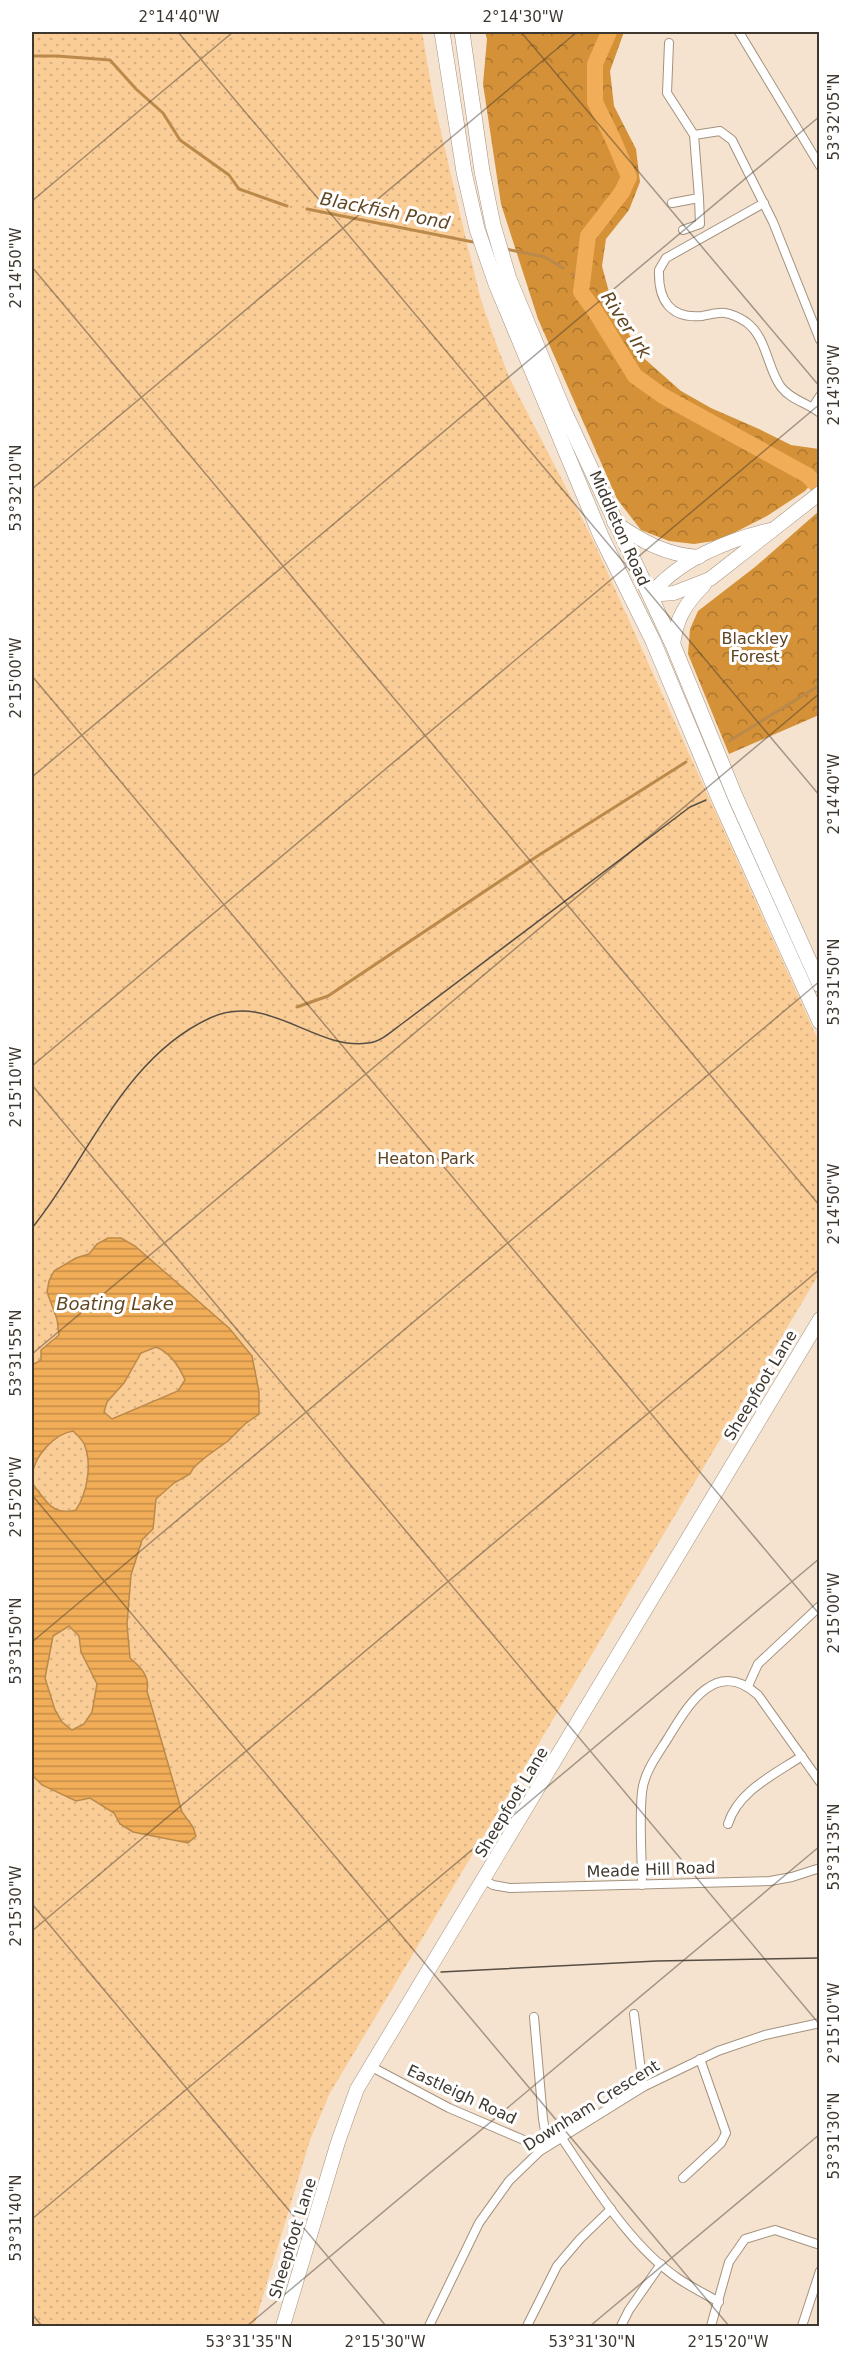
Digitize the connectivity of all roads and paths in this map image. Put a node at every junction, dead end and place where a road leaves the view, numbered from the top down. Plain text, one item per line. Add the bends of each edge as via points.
1 (442, 32) edge
2 (462, 32) edge
3 (740, 32) edge
4 (669, 43) dead end
5 (694, 135) junction
6 (819, 166) edge
7 (699, 198) junction
8 (672, 203) dead end
9 (764, 203) junction
10 (683, 230) dead end
11 (819, 340) edge
12 (819, 396) edge
13 (816, 410) edge
14 (818, 495) edge
15 (614, 522) junction
16 (772, 530) junction
17 (701, 557) junction
18 (618, 571) junction
19 (710, 579) junction
20 (651, 595) junction
21 (653, 641) junction
22 (674, 645) junction
23 (819, 985) edge
24 (819, 1022) edge
25 (819, 1318) edge
26 (819, 1606) edge
27 (747, 1686) junction
28 (802, 1756) junction
29 (819, 1782) edge
30 (728, 1824) dead end
31 (819, 1868) edge
32 (484, 1880) junction
33 (642, 1885) junction
34 (634, 2014) dead end
35 (534, 2017) dead end
36 (819, 2023) edge
37 (700, 2059) junction
38 (370, 2066) junction
39 (643, 2087) junction
40 (561, 2137) junction
41 (552, 2143) junction
42 (540, 2151) junction
43 (684, 2178) dead end
44 (611, 2209) junction
45 (819, 2245) edge
46 (661, 2264) junction
47 (819, 2271) edge
48 (719, 2302) junction
49 (283, 2326) edge
50 (429, 2326) edge
51 (527, 2326) edge
52 (621, 2326) edge
53 (711, 2326) edge
54 (802, 2326) edge

1 - 18 highway, Middleton Road via 477,228 514,330
2 - 15 highway, Middleton Road via 482,171 509,279
3 - 6 street
4 - 5 street via 667,93
5 - 7 street
5 - 9 street via 720,131 729,135
7 - 8 street
7 - 10 street via 700,224
9 - 11 street
9 - 13 street via 666,258 659,266 659,283 668,306 680,315 723,313 747,323 764,347 784,391
12 - 13 street
14 - 16 main road
15 - 17 main road via 657,548
15 - 20 highway, Middleton Road
16 - 17 main road via 746,536
16 - 19 main road
17 - 20 main road via 676,571
18 - 20 main road
18 - 21 highway, Middleton Road
19 - 20 main road via 681,591
19 - 22 main road via 681,614
20 - 21 main road
20 - 22 highway, Middleton Road
21 - 24 highway, Middleton Road
22 - 23 highway, Middleton Road via 735,796
25 - 32 main road, Sheepfoot Lane
26 - 27 street via 758,1664
27 - 28 street via 758,1695
27 - 33 street via 719,1683 700,1692 648,1770 642,1790
28 - 29 street
28 - 30 street via 745,1796
31 - 33 street, Meade Hill Road via 770,1881
32 - 33 street, Meade Hill Road via 510,1888
32 - 38 main road, Sheepfoot Lane
34 - 39 street
35 - 41 street via 543,2120
36 - 37 street, Downham Crescent via 765,2035
37 - 39 street, Downham Crescent
37 - 43 street via 726,2133 721,2143
38 - 42 street, Eastleigh Road via 449,2108 526,2140
38 - 49 main road, Sheepfoot Lane via 351,2104
39 - 40 street, Downham Crescent
40 - 41 street, Downham Crescent
40 - 44 street
41 - 42 street, Downham Crescent
42 - 50 street, Downham Crescent via 509,2181 479,2223
44 - 46 street
44 - 51 street via 557,2266
45 - 48 street via 775,2230 745,2239 729,2262
46 - 48 street
46 - 52 street
47 - 54 street
48 - 53 street

